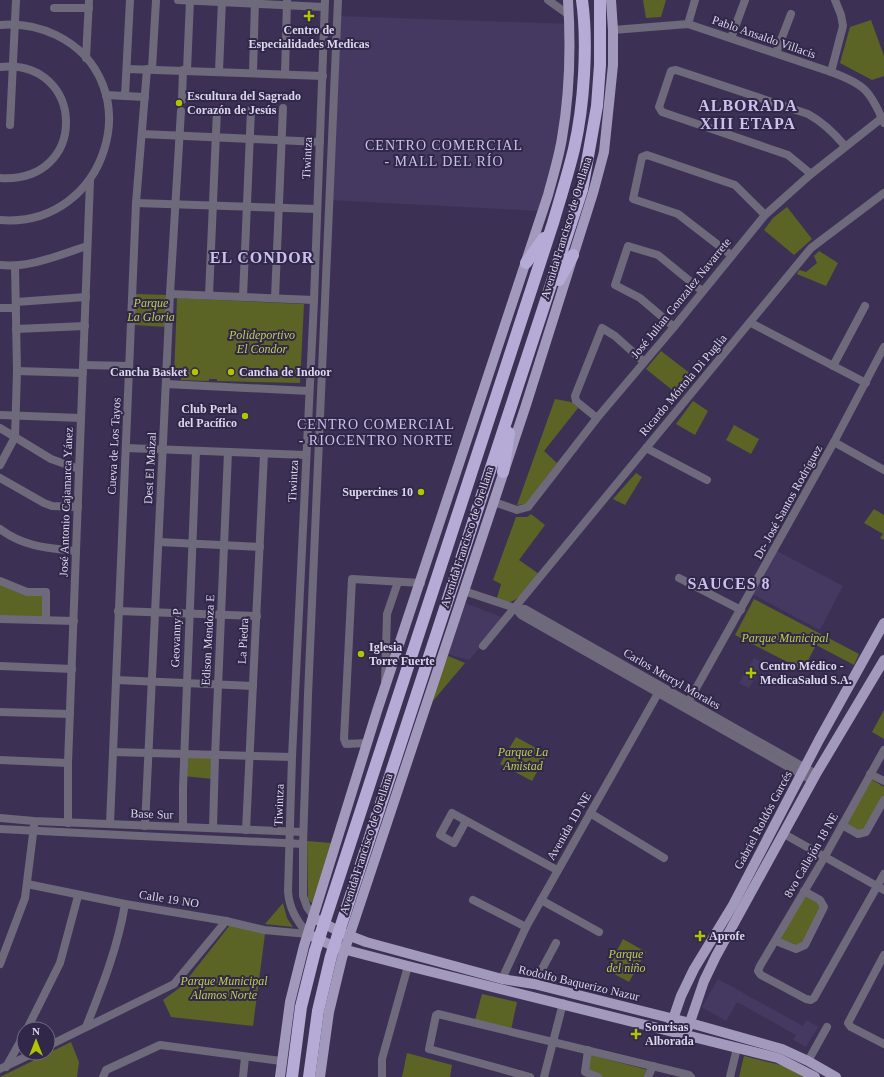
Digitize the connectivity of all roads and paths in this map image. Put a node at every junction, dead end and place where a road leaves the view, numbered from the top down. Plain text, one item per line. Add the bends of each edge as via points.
1 (16, 0) edge
2 (130, 0) edge
3 (156, 0) edge
4 (178, 0) edge
5 (190, 0) edge
6 (338, 0) edge
7 (548, 0) edge
8 (568, 0) edge
9 (582, 0) edge
10 (600, 0) edge
11 (611, 0) edge
12 (696, 0) edge
13 (745, 0) edge
14 (835, 0) edge
15 (222, 1) edge
16 (255, 2) edge
17 (287, 2) edge
18 (324, 3) edge
19 (89, 4) edge
20 (54, 8) dead end
21 (791, 14) dead end
22 (569, 15) junction
23 (14, 23) junction
24 (688, 24) junction
25 (0, 25) edge
26 (613, 30) junction
27 (731, 38) junction
28 (776, 53) junction
29 (86, 58) junction
30 (14, 66) junction
31 (0, 67) edge
32 (127, 69) junction
33 (150, 69) junction
34 (185, 70) junction
35 (219, 71) junction
36 (253, 72) junction
37 (831, 72) junction
38 (285, 74) junction
39 (323, 76) junction
40 (582, 90) junction
41 (106, 95) junction
42 (126, 96) junction
43 (145, 97) junction
44 (182, 100) dead end
45 (283, 108) dead end
46 (217, 110) dead end
47 (251, 110) dead end
48 (181, 111) dead end
49 (883, 120) edge
50 (10, 125) dead end
51 (142, 134) junction
52 (180, 136) junction
53 (591, 137) junction
54 (216, 138) junction
55 (250, 139) junction
56 (282, 140) junction
57 (320, 142) junction
58 (846, 146) junction
59 (811, 174) junction
60 (0, 178) edge
61 (90, 181) junction
62 (884, 192) edge
63 (136, 203) junction
64 (176, 204) junction
65 (212, 205) junction
66 (245, 207) junction
67 (278, 208) junction
68 (317, 209) junction
69 (765, 215) junction
70 (0, 220) edge
71 (553, 223) junction
72 (87, 246) junction
73 (573, 255) junction
74 (731, 255) junction
75 (526, 263) junction
76 (0, 265) edge
77 (15, 266) junction
78 (315, 274) junction
79 (326, 275) junction
80 (702, 291) junction
81 (170, 294) junction
82 (209, 295) junction
83 (86, 297) junction
84 (243, 297) junction
85 (275, 298) junction
86 (548, 298) junction
87 (314, 300) junction
88 (16, 305) junction
89 (866, 306) dead end
90 (0, 308) edge
91 (751, 323) junction
92 (85, 326) junction
93 (674, 327) junction
94 (16, 329) junction
95 (884, 347) edge
96 (644, 362) junction
97 (129, 366) junction
98 (833, 366) junction
99 (83, 369) junction
100 (17, 371) junction
101 (866, 383) junction
102 (166, 384) junction
103 (309, 391) junction
104 (514, 401) junction
105 (0, 415) edge
106 (15, 416) junction
107 (81, 418) junction
108 (597, 418) junction
109 (0, 428) edge
110 (15, 437) junction
111 (834, 442) junction
112 (126, 448) junction
113 (646, 448) junction
114 (164, 450) junction
115 (196, 451) junction
116 (228, 452) junction
117 (264, 454) junction
118 (306, 455) junction
119 (0, 465) edge
120 (79, 469) junction
121 (884, 470) edge
122 (504, 472) junction
123 (0, 478) edge
124 (707, 480) dead end
125 (494, 502) junction
126 (78, 507) junction
127 (0, 529) edge
128 (159, 542) junction
129 (192, 544) junction
130 (224, 545) junction
131 (260, 547) junction
132 (76, 551) junction
133 (679, 578) dead end
134 (0, 582) edge
135 (398, 582) junction
136 (420, 583) junction
137 (464, 591) junction
138 (515, 608) junction
139 (118, 610) junction
140 (741, 610) junction
141 (155, 612) junction
142 (189, 613) junction
143 (221, 615) junction
144 (257, 616) junction
145 (0, 619) edge
146 (46, 620) junction
147 (74, 621) junction
148 (884, 623) edge
149 (483, 646) dead end
150 (884, 660) edge
151 (0, 666) edge
152 (72, 669) junction
153 (116, 680) junction
154 (152, 682) junction
155 (187, 683) junction
156 (218, 684) junction
157 (253, 686) junction
158 (385, 687) junction
159 (660, 690) junction
160 (686, 705) junction
161 (0, 712) edge
162 (70, 714) junction
163 (367, 743) junction
164 (884, 750) edge
165 (113, 752) junction
166 (149, 752) junction
167 (184, 753) junction
168 (215, 755) junction
169 (250, 756) junction
170 (292, 757) junction
171 (0, 760) edge
172 (68, 763) junction
173 (804, 771) junction
174 (870, 774) junction
175 (815, 778) junction
176 (884, 781) edge
177 (884, 800) edge
178 (590, 814) junction
179 (0, 818) edge
180 (34, 821) junction
181 (466, 821) dead end
182 (68, 823) junction
183 (110, 824) junction
184 (842, 825) junction
185 (145, 826) junction
186 (183, 827) junction
187 (213, 828) junction
188 (0, 829) edge
189 (246, 830) junction
190 (34, 832) junction
191 (290, 832) junction
192 (303, 832) junction
193 (784, 834) junction
194 (289, 843) junction
195 (303, 844) junction
196 (664, 858) dead end
197 (824, 858) junction
198 (557, 870) junction
199 (884, 874) edge
200 (27, 884) junction
201 (881, 888) edge
202 (804, 891) junction
203 (78, 896) junction
204 (473, 900) dead end
205 (541, 900) junction
206 (125, 904) junction
207 (226, 921) junction
208 (319, 921) junction
209 (526, 927) junction
210 (599, 932) dead end
211 (345, 935) junction
212 (313, 937) junction
213 (776, 941) junction
214 (556, 943) dead end
215 (340, 948) junction
216 (884, 955) edge
217 (0, 964) edge
218 (408, 966) junction
219 (502, 979) junction
220 (534, 984) junction
221 (563, 1003) junction
222 (673, 1019) junction
223 (31, 1021) edge
224 (690, 1023) junction
225 (86, 1027) junction
226 (827, 1027) dead end
227 (669, 1030) junction
228 (687, 1034) junction
229 (56, 1042) edge
230 (552, 1042) junction
231 (884, 1044) edge
232 (16, 1048) edge
233 (737, 1048) junction
234 (588, 1050) junction
235 (245, 1057) junction
236 (808, 1060) junction
237 (17, 1061) edge
238 (282, 1061) junction
239 (653, 1066) junction
240 (3, 1068) edge
241 (104, 1073) edge
242 (691, 1076) edge
243 (243, 1077) edge
244 (280, 1077) edge
245 (292, 1077) edge
246 (309, 1077) edge
247 (320, 1077) edge
248 (382, 1077) edge
249 (530, 1077) edge
250 (544, 1077) edge
251 (598, 1077) edge
252 (648, 1077) edge
253 (730, 1077) edge
254 (814, 1077) edge
255 (836, 1077) edge

1 - 23 street
2 - 32 street
3 - 33 street, Cueva de Los Tayos
4 - 5 street
5 - 15 street
5 - 34 street
6 - 79 street, Tiwintza
7 - 22 street
8 - 22 main road, Avenida Francisco de Orellana
9 - 40 highway, Avenida Francisco de Orellana via 585,20
10 - 53 highway, Avenida Francisco de Orellana via 600,65 597,106
11 - 26 main road, Avenida Francisco de Orellana
12 - 24 street
13 - 27 street
14 - 37 street via 843,26
15 - 16 street
15 - 35 street
16 - 17 street
16 - 36 street
17 - 18 street
17 - 38 street
18 - 39 street, Tiwintza
19 - 20 street
19 - 29 street
21 - 28 street
22 - 75 main road, Avenida Francisco de Orellana via 570,79 562,139
23 - 25 street
23 - 29 street via 41,28 66,40
23 - 30 street
24 - 26 street, Pablo Ansaldo Villacís
24 - 27 street, Pablo Ansaldo Villacís
26 - 73 main road, Avenida Francisco de Orellana via 613,65 604,152
27 - 28 street, Pablo Ansaldo Villacís
28 - 37 street, Pablo Ansaldo Villacís
29 - 41 street
30 - 31 street
30 - 50 street
30 - 60 street via 32,70 48,80 60,94 66,112 66,130 61,148 49,163 34,174 16,179
32 - 33 street
32 - 42 street
33 - 34 street
33 - 43 street, Cueva de Los Tayos
34 - 35 street
34 - 44 street
35 - 36 street
36 - 38 street
37 - 49 street, Pablo Ansaldo Villacís via 864,87
38 - 39 street
39 - 57 street, Tiwintza
40 - 53 highway via 586,86 589,87 592,97
40 - 71 highway, Avenida Francisco de Orellana via 574,149
41 - 42 street
41 - 61 street via 108,140 101,162
42 - 43 street
43 - 51 street, Cueva de Los Tayos
45 - 56 street
46 - 54 street
47 - 55 street
48 - 52 street, Dest El Maizal
49 - 58 street, José Julian Gonzalez Navarrete
51 - 52 street
51 - 63 street, Cueva de Los Tayos
52 - 54 street
52 - 64 street, Dest El Maizal
53 - 86 highway, Avenida Francisco de Orellana via 582,190
54 - 55 street
54 - 65 street
55 - 56 street
55 - 66 street
56 - 57 street
56 - 67 street
57 - 68 street, Tiwintza
58 - 59 street, José Julian Gonzalez Navarrete
58 - 59 street via 823,123 808,114 676,70 671,71 659,107 662,112 788,155
59 - 69 street, José Julian Gonzalez Navarrete
61 - 70 street via 69,202 44,215 16,221
61 - 72 street, José Antonio Cajamarca Yánez
62 - 91 street, Ricardo Mórtola Di Puglia via 811,248
63 - 64 street
63 - 97 street, Cueva de Los Tayos
64 - 65 street
64 - 81 street, Dest El Maizal
65 - 66 street
65 - 82 street
66 - 67 street
66 - 84 street
67 - 68 street
67 - 85 street
68 - 78 street, Tiwintza
69 - 74 street, José Julian Gonzalez Navarrete
69 - 74 street via 735,185 647,155 642,157 633,199 678,214
71 - 75 highway
71 - 208 highway, Avenida Francisco de Orellana
72 - 77 street
72 - 83 street, José Antonio Cajamarca Yánez
73 - 86 highway
73 - 122 main road, Avenida Francisco de Orellana
74 - 80 street, José Julian Gonzalez Navarrete
75 - 136 main road, Avenida Francisco de Orellana
76 - 77 street
77 - 88 street
78 - 79 street
78 - 87 street, Tiwintza
79 - 192 street, Tiwintza
80 - 93 street, José Julian Gonzalez Navarrete
80 - 93 street via 658,255 628,246 615,285 640,298
81 - 82 street
81 - 102 street, Dest El Maizal
82 - 84 street
83 - 88 street
83 - 92 street, José Antonio Cajamarca Yánez
84 - 85 street
85 - 87 street
86 - 104 highway, Avenida Francisco de Orellana
87 - 103 street, Tiwintza
88 - 90 street
88 - 94 street
89 - 98 street
91 - 98 street
91 - 113 street, Ricardo Mórtola Di Puglia
92 - 94 street
92 - 99 street, José Antonio Cajamarca Yánez
93 - 96 street, José Julian Gonzalez Navarrete
94 - 100 street
95 - 101 street, Dr- José Santos Rodríguez
96 - 108 street, José Julian Gonzalez Navarrete
96 - 108 street via 602,328 575,396 576,401
97 - 99 street
97 - 112 street, Cueva de Los Tayos
98 - 101 street
99 - 100 street
99 - 107 street, José Antonio Cajamarca Yánez
100 - 106 street
101 - 111 street, Dr- José Santos Rodríguez
102 - 103 street
102 - 114 street, Dest El Maizal
103 - 118 street, Tiwintza
104 - 122 highway
104 - 211 highway, Avenida Francisco de Orellana
105 - 106 street
106 - 107 street
106 - 110 street
107 - 120 street, José Antonio Cajamarca Yánez
108 - 125 street, José Julian Gonzalez Navarrete via 528,507 517,510
109 - 110 street
110 - 119 street
110 - 120 street via 51,459
111 - 121 street
111 - 140 street, Dr- José Santos Rodríguez
112 - 114 street
112 - 139 street, Cueva de Los Tayos
113 - 124 street
113 - 138 street, Ricardo Mórtola Di Puglia
114 - 115 street
114 - 128 street, Dest El Maizal
115 - 116 street
115 - 129 street, Geovanny P
116 - 117 street
116 - 130 street, Edison Mendoza E
117 - 118 street
117 - 131 street, La Piedra
118 - 170 street, Tiwintza
120 - 126 street, José Antonio Cajamarca Yánez
122 - 125 main road, Avenida Francisco de Orellana
123 - 126 street via 52,506
125 - 137 main road, Avenida Francisco de Orellana
126 - 132 street, José Antonio Cajamarca Yánez
127 - 132 street via 25,544
128 - 129 street
128 - 141 street, Dest El Maizal
129 - 130 street
129 - 142 street, Geovanny P
130 - 131 street
130 - 143 street, Edison Mendoza E
131 - 144 street, La Piedra
132 - 147 street, José Antonio Cajamarca Yánez
133 - 140 street
134 - 146 street via 27,592 46,592
135 - 136 street
135 - 158 street via 387,614
135 - 163 street via 352,579 345,741 348,744
136 - 158 main road, Avenida Francisco de Orellana
137 - 138 street, Carlos Merryl Morales
137 - 211 main road, Avenida Francisco de Orellana
138 - 149 street, Ricardo Mórtola Di Puglia
138 - 159 street, Carlos Merryl Morales via 525,609
139 - 141 street
139 - 153 street, Cueva de Los Tayos
140 - 160 street, Dr- José Santos Rodríguez
141 - 142 street
141 - 154 street, Dest El Maizal
142 - 143 street
142 - 155 street, Geovanny P
143 - 144 street
143 - 156 street, Edison Mendoza E
144 - 157 street, La Piedra
145 - 146 street
146 - 147 street
147 - 152 street, José Antonio Cajamarca Yánez
148 - 173 main road, Gabriel Roldós Garcés via 818,740
150 - 175 main road, Gabriel Roldós Garcés
151 - 152 street
152 - 162 street, José Antonio Cajamarca Yánez
153 - 154 street
153 - 165 street, Cueva de Los Tayos
154 - 155 street
154 - 166 street, Dest El Maizal
155 - 156 street
155 - 167 street, Geovanny P
156 - 157 street
156 - 168 street, Edison Mendoza E
157 - 169 street, La Piedra
158 - 163 main road, Avenida Francisco de Orellana
159 - 160 street, Carlos Merryl Morales
159 - 178 street, Avenida 1D NE
160 - 173 street, Carlos Merryl Morales
161 - 162 street
162 - 172 street, José Antonio Cajamarca Yánez
163 - 208 main road, Avenida Francisco de Orellana
164 - 174 street, 8vo Callejón 18 NE
165 - 166 street
165 - 183 street, Cueva de Los Tayos
166 - 167 street
166 - 185 street, Dest El Maizal
167 - 168 street
167 - 186 street, Geovanny P
168 - 169 street
168 - 187 street, Edison Mendoza E
169 - 170 street
169 - 189 street, La Piedra
170 - 191 street, Tiwintza
171 - 172 street
172 - 182 street, José Antonio Cajamarca Yánez
173 - 175 street, Carlos Merryl Morales
173 - 222 main road, Gabriel Roldós Garcés via 733,905 694,969
174 - 176 street
174 - 184 street, 8vo Callejón 18 NE
175 - 193 main road, Gabriel Roldós Garcés
177 - 184 street via 866,832 858,834
178 - 196 street
178 - 198 street, Avenida 1D NE
179 - 180 street, Base Sur
180 - 182 street, Base Sur
180 - 190 street
181 - 198 street
182 - 183 street, Base Sur
183 - 185 street, Base Sur
184 - 197 street, 8vo Callejón 18 NE
185 - 186 street, Base Sur
186 - 187 street, Base Sur
187 - 189 street, Base Sur
188 - 190 street, Base Sur
189 - 191 street, Base Sur
190 - 194 street, Base Sur
190 - 200 street
191 - 192 street, Base Sur
191 - 194 street, Tiwintza
192 - 195 street, Tiwintza
193 - 197 street
193 - 224 main road, Gabriel Roldós Garcés via 716,956 704,981
194 - 195 street, Base Sur
194 - 212 street, Tiwintza via 289,899 296,918
195 - 208 street, Tiwintza via 303,896 307,908
197 - 201 street
197 - 202 street, 8vo Callejón 18 NE
198 - 205 street, Avenida 1D NE
199 - 201 street
200 - 203 street, Calle 19 NO
200 - 217 street via 25,898
201 - 213 street, 8vo Callejón 18 NE via 811,1000 761,975 758,971
202 - 213 street, 8vo Callejón 18 NE
202 - 213 street via 820,900 824,907 805,945 796,949
203 - 206 street, Calle 19 NO
203 - 223 street via 60,963
204 - 209 street
205 - 209 street, Avenida 1D NE
205 - 210 street
206 - 207 street, Calle 19 NO
206 - 225 street via 116,945
207 - 212 street, Calle 19 NO
207 - 225 street via 174,984
208 - 211 main road, Rodolfo Baquerizo Nazur
208 - 212 highway, Avenida Francisco de Orellana
209 - 219 street, Avenida 1D NE
211 - 215 highway, Avenida Francisco de Orellana
211 - 219 main road, Rodolfo Baquerizo Nazur
212 - 215 main road, Rodolfo Baquerizo Nazur
212 - 238 main road, Avenida Francisco de Orellana via 290,1002
212 - 245 highway, Avenida Francisco de Orellana
214 - 220 street
215 - 218 main road, Rodolfo Baquerizo Nazur
215 - 246 highway, Avenida Francisco de Orellana via 318,1011
215 - 247 main road, Avenida Francisco de Orellana
216 - 231 street via 848,1023
218 - 221 main road, Rodolfo Baquerizo Nazur
218 - 248 street via 382,1059
219 - 220 main road, Rodolfo Baquerizo Nazur
220 - 222 main road, Rodolfo Baquerizo Nazur
221 - 227 main road, Rodolfo Baquerizo Nazur
221 - 230 street
222 - 224 main road, Rodolfo Baquerizo Nazur
222 - 227 main road, Gabriel Roldós Garcés
224 - 228 main road, Gabriel Roldós Garcés
224 - 236 main road, Rodolfo Baquerizo Nazur via 788,1051
225 - 229 street
226 - 236 street
227 - 228 main road, Rodolfo Baquerizo Nazur
228 - 233 main road, Rodolfo Baquerizo Nazur
230 - 234 street
230 - 249 street via 437,1014 429,1049
230 - 250 street
232 - 240 street
233 - 253 street
233 - 254 main road, Rodolfo Baquerizo Nazur via 778,1058
234 - 239 street
234 - 251 street via 585,1072
235 - 238 street
235 - 241 street via 160,1045
235 - 243 street
236 - 255 main road, Rodolfo Baquerizo Nazur
237 - 240 street
238 - 244 main road, Avenida Francisco de Orellana
239 - 242 street
239 - 252 street

